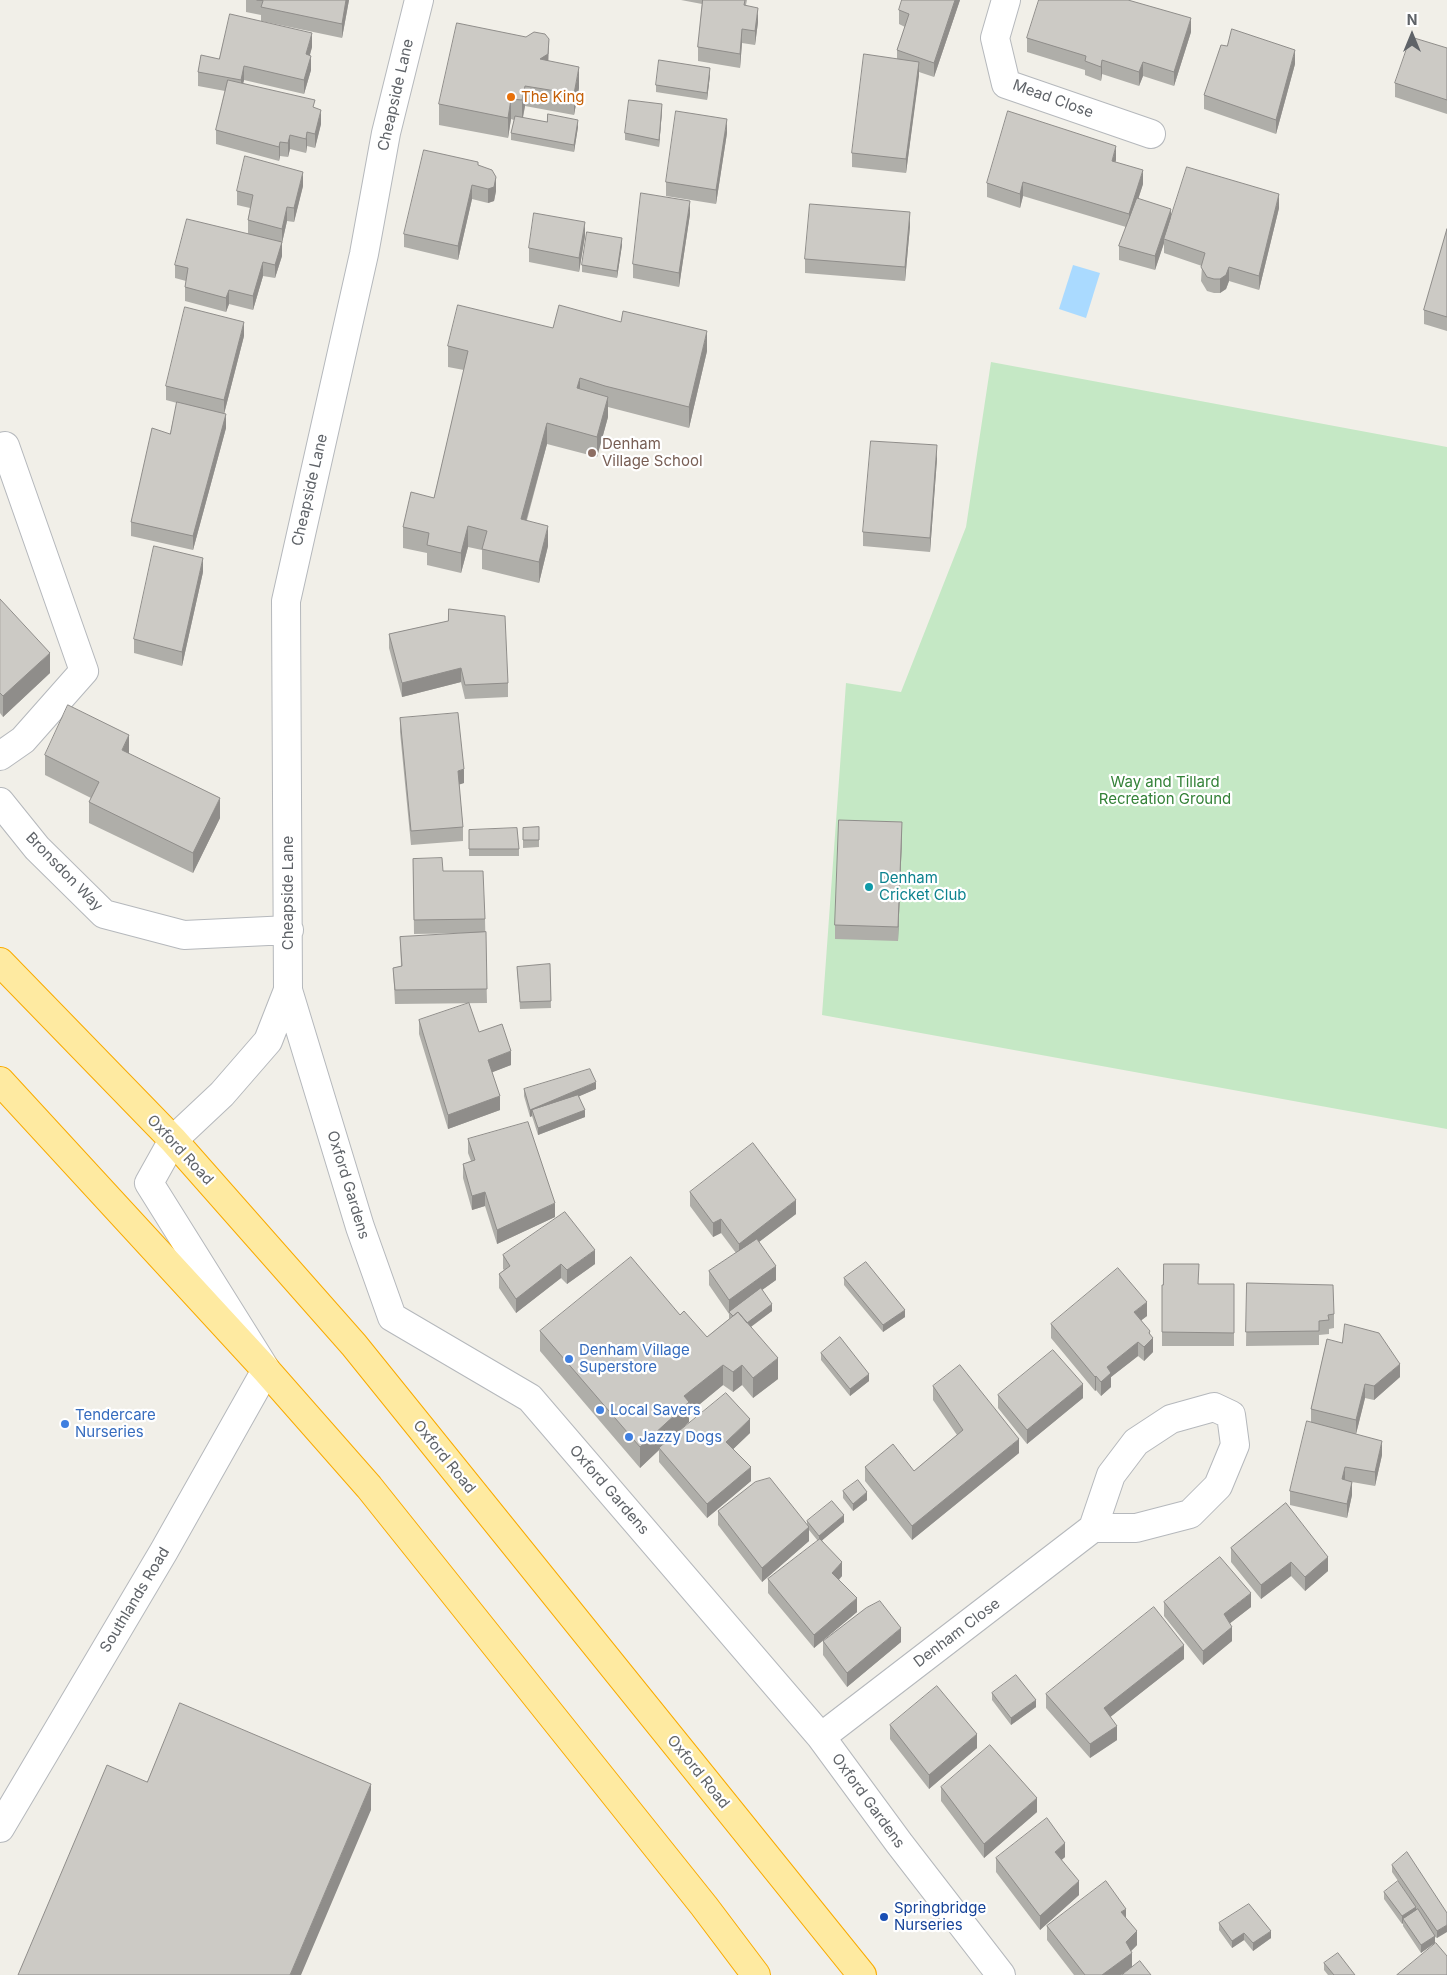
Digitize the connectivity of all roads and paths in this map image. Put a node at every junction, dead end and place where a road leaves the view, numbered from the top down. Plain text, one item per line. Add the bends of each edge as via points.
1 (419, 0) edge
2 (1006, 0) edge
3 (1151, 134) dead end
4 (5, 446) dead end
5 (0, 756) edge
6 (0, 802) edge
7 (289, 930) junction
8 (0, 962) edge
9 (288, 990) junction
10 (0, 1081) edge
11 (173, 1140) junction
12 (266, 1370) junction
13 (1093, 1528) junction
14 (821, 1737) junction
15 (0, 1828) edge
16 (756, 1975) edge
17 (862, 1975) edge
18 (1001, 1975) edge

1 - 7 street, Cheapside Lane via 386,133 364,254 286,601
2 - 3 street, Mead Close via 995,38 1006,84
4 - 5 street via 84,671 23,740
6 - 7 street, Bronsdon Way via 37,848 104,914 184,935
7 - 9 street, Cheapside Lane
8 - 11 highway, Oxford Road
9 - 11 street via 268,1041 222,1094
9 - 14 street, Oxford Gardens via 360,1227 392,1317 530,1398
10 - 12 highway
11 - 12 street via 149,1183
11 - 17 highway, Oxford Road via 354,1345
12 - 15 street, Southlands Road via 164,1551
12 - 16 highway via 369,1487
13 - 13 street via 1136,1528 1190,1514 1218,1486 1225,1470 1235,1445 1231,1414 1214,1407 1172,1419 1136,1442 1111,1474
13 - 14 street, Denham Close
14 - 18 street, Oxford Gardens

